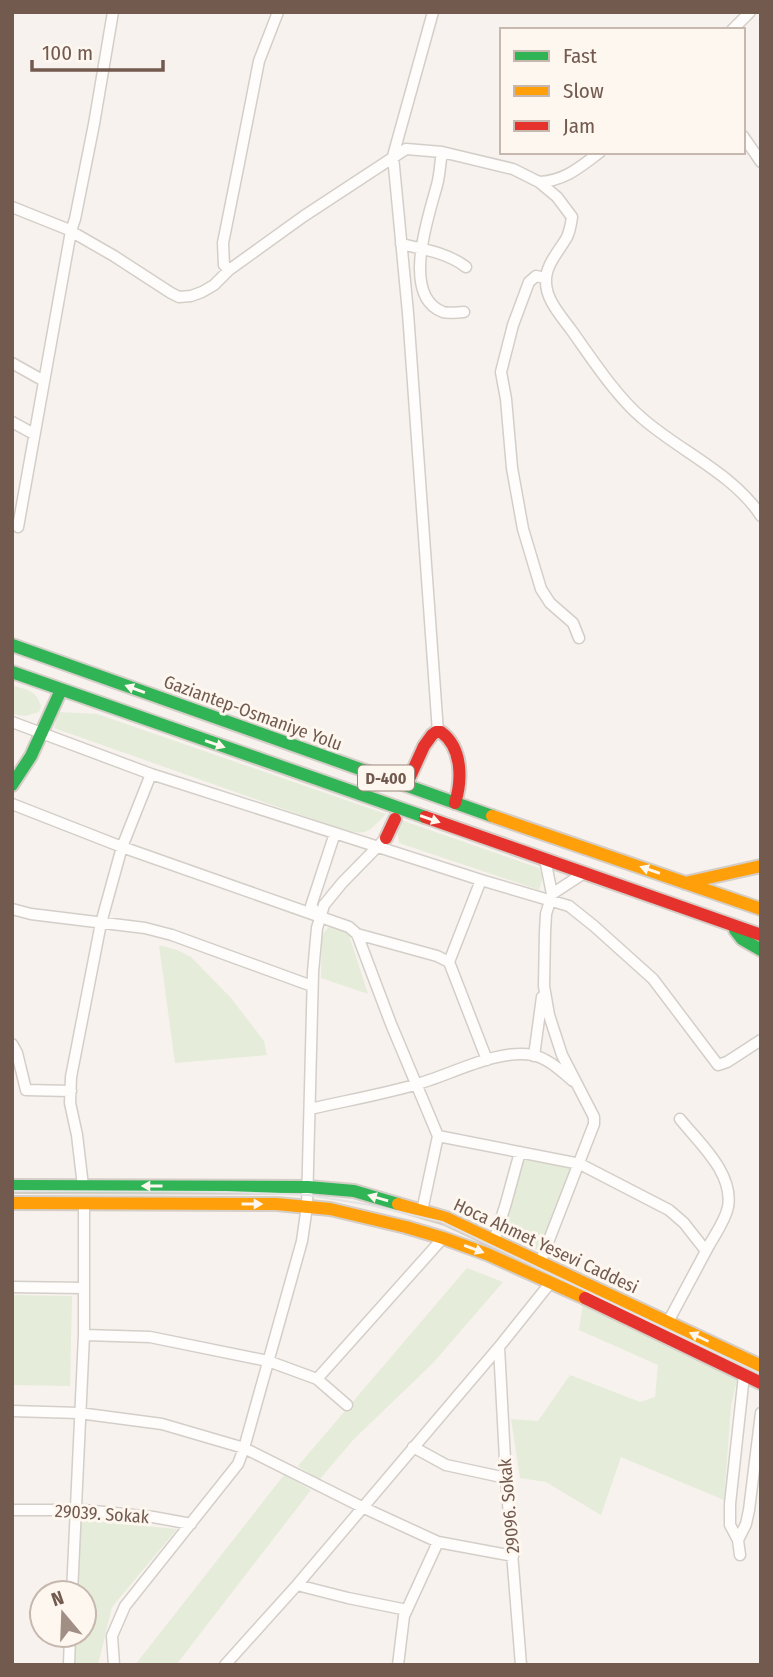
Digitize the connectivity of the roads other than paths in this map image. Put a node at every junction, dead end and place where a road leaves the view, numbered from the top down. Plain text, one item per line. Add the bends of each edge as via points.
1 (113, 12) edge
2 (278, 12) edge
3 (433, 12) edge
4 (733, 12) edge
5 (750, 12) edge
6 (733, 28) edge
7 (745, 138) edge
8 (442, 152) junction
9 (597, 154) edge
10 (393, 156) junction
11 (761, 162) edge
12 (539, 181) junction
13 (12, 207) edge
14 (71, 231) junction
15 (401, 244) junction
16 (422, 249) junction
17 (466, 267) dead end
18 (229, 270) junction
19 (545, 278) junction
20 (464, 312) dead end
21 (12, 363) edge
22 (44, 381) junction
23 (12, 422) edge
24 (34, 434) junction
25 (761, 516) edge
26 (18, 527) dead end
27 (579, 638) dead end
28 (12, 645) edge
29 (12, 672) edge
30 (61, 690) junction
31 (12, 722) edge
32 (438, 732) junction
33 (42, 733) junction
34 (151, 774) junction
35 (410, 779) dead end
36 (12, 785) edge
37 (455, 803) junction
38 (12, 804) edge
39 (395, 819) dead end
40 (335, 832) junction
41 (383, 842) junction
42 (122, 847) junction
43 (545, 859) junction
44 (761, 866) edge
45 (584, 873) junction
46 (481, 880) junction
47 (685, 883) junction
48 (551, 897) junction
49 (12, 909) edge
50 (761, 909) edge
51 (321, 918) junction
52 (101, 923) junction
53 (730, 924) junction
54 (357, 934) junction
55 (761, 935) edge
56 (761, 950) edge
57 (449, 962) junction
58 (312, 986) junction
59 (544, 986) junction
60 (761, 1040) edge
61 (12, 1044) edge
62 (534, 1056) junction
63 (487, 1060) junction
64 (415, 1085) junction
65 (577, 1085) junction
66 (71, 1091) junction
67 (310, 1109) junction
68 (680, 1119) dead end
69 (438, 1136) junction
70 (520, 1152) junction
71 (580, 1164) junction
72 (12, 1186) edge
73 (83, 1186) junction
74 (308, 1187) junction
75 (12, 1203) edge
76 (84, 1203) junction
77 (307, 1206) junction
78 (422, 1211) junction
79 (443, 1238) junction
80 (494, 1241) junction
81 (706, 1251) junction
82 (540, 1263) junction
83 (551, 1282) junction
84 (12, 1287) edge
85 (84, 1288) junction
86 (668, 1322) junction
87 (84, 1335) junction
88 (499, 1347) junction
89 (268, 1362) junction
90 (761, 1366) edge
91 (744, 1375) junction
92 (317, 1380) junction
93 (761, 1383) edge
94 (347, 1405) dead end
95 (12, 1411) edge
96 (79, 1413) junction
97 (761, 1413) edge
98 (413, 1447) junction
99 (244, 1448) junction
100 (506, 1478) junction
101 (362, 1507) junction
102 (12, 1510) edge
103 (75, 1510) junction
104 (191, 1524) junction
105 (738, 1540) junction
106 (438, 1542) junction
107 (740, 1555) dead end
108 (513, 1556) junction
109 (73, 1579) edge
110 (297, 1585) junction
111 (407, 1610) junction
112 (114, 1665) edge
113 (225, 1665) edge
114 (398, 1665) edge
115 (521, 1665) edge

1 - 14 street
2 - 18 street via 259,61 223,243 224,265
3 - 10 street
4 - 6 street
5 - 6 street
7 - 11 street
8 - 10 street via 405,149
8 - 12 street via 513,169
8 - 16 street
9 - 12 street via 565,177
10 - 15 street
10 - 18 street
12 - 19 street via 572,217 568,235
13 - 14 street
14 - 18 street via 179,297 202,292
14 - 22 street
15 - 16 street
15 - 32 street
16 - 17 street
16 - 20 street via 421,279 428,301 444,313
19 - 25 street via 548,296 560,315 641,418 727,481
19 - 27 street via 536,276 529,282 501,372 523,529 541,589 573,623
21 - 22 street
22 - 24 street
23 - 24 street
24 - 26 street
37 -> 28 main road, Gaziantep-Osmaniye Yolu / D-400
29 - 30 main road, D-400
30 - 33 main road
30 -> 43 main road, D-400
31 - 33 street
32 - 35 main road via 426,741
32 - 37 main road via 447,737 459,765
33 - 34 street
33 - 36 main road
34 - 40 street
34 - 42 street
47 -> 37 main road, Gaziantep-Osmaniye Yolu / D-400
38 - 42 street
39 - 41 main road
40 - 41 street
40 - 51 street via 312,906
41 - 46 street
41 - 51 street via 324,905
42 - 51 street
42 - 52 street
43 - 45 main road, D-400
43 - 48 street
44 - 47 main road
45 - 48 street
45 - 53 main road, D-400
46 - 48 street
46 - 57 street
47 - 50 main road, Gaziantep-Osmaniye Yolu / D-400
48 - 59 street via 546,914
48 - 60 street via 594,926 653,979 718,1065
49 - 52 street
51 - 54 street
51 - 58 street
52 - 58 street via 172,935
52 - 66 street
53 - 55 main road, D-400
53 - 56 main road via 742,939
54 - 57 street
54 - 64 street
57 - 63 street
58 - 67 street
59 - 62 street
59 - 65 street via 562,1055
61 - 66 street via 26,1090
62 - 63 street
62 - 65 street via 555,1065
63 - 64 street
64 - 67 street
64 - 69 street
65 - 71 street via 594,1117
66 - 73 street
67 - 74 street
68 - 81 street via 718,1164 726,1181 728,1208
69 - 70 street
69 - 78 street
70 - 71 street
70 - 80 street
71 - 81 street via 669,1210
71 - 82 street
72 - 73 main road, Hoca Ahmet Yesevi Caddesi
74 -> 73 main road, Hoca Ahmet Yesevi Caddesi
74 - 77 street
78 -> 74 main road, Hoca Ahmet Yesevi Caddesi via 354,1191
75 - 76 main road, Hoca Ahmet Yesevi Caddesi
76 -> 77 main road, Hoca Ahmet Yesevi Caddesi
76 - 85 street
77 - 79 main road, Hoca Ahmet Yesevi Caddesi
77 - 89 street via 302,1241
78 - 80 main road, Hoca Ahmet Yesevi Caddesi via 446,1217
79 -> 83 main road, Hoca Ahmet Yesevi Caddesi
79 - 92 street
80 - 82 main road, Hoca Ahmet Yesevi Caddesi
81 - 86 street
82 - 86 main road, Hoca Ahmet Yesevi Caddesi
83 - 88 street
83 - 91 main road, Hoca Ahmet Yesevi Caddesi
84 - 85 street
85 - 87 street
90 -> 86 main road, Hoca Ahmet Yesevi Caddesi
87 - 89 street via 150,1337
87 - 96 street
88 - 98 street
88 - 100 street, 29096. Sokak
89 - 92 street
89 - 99 street
91 - 93 main road, Hoca Ahmet Yesevi Caddesi
91 - 105 street via 730,1504 730,1525
92 - 94 street
95 - 96 street
96 - 99 street via 162,1424
96 - 103 street
97 - 105 street via 749,1510
98 - 100 street via 446,1465
98 - 101 street
99 - 101 street
99 - 104 street via 238,1464
100 - 108 street, 29096. Sokak
101 - 106 street
101 - 110 street
102 - 103 street, 29039. Sokak
103 - 104 street, 29039. Sokak
103 - 109 street
104 - 112 street via 125,1606 112,1636
105 - 107 street
106 - 108 street
106 - 111 street
108 - 115 street, 29096. Sokak
110 - 111 street
110 - 113 street
111 - 114 street

